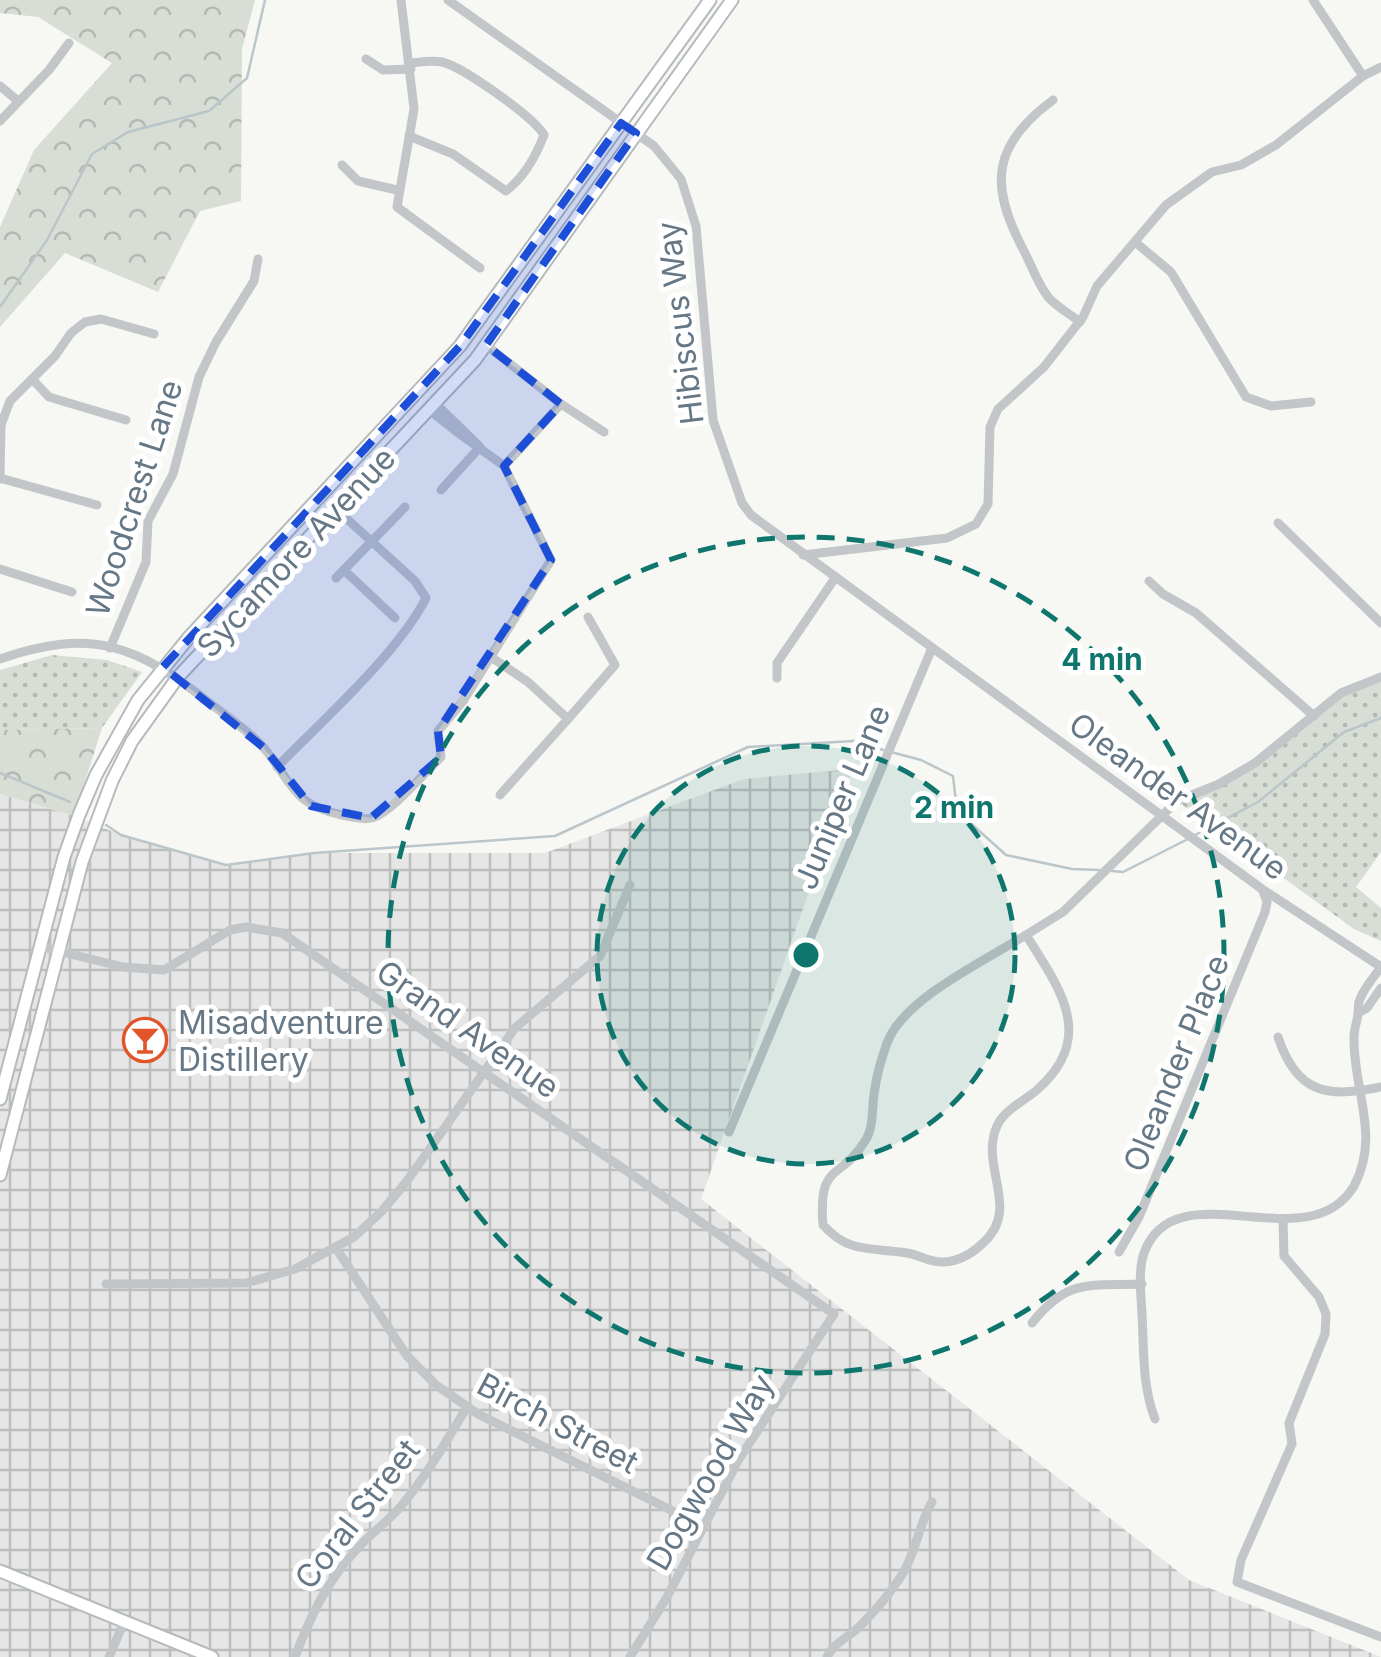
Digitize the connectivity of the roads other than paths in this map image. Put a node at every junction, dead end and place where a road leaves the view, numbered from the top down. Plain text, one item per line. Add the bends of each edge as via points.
1 (401, 0) edge
2 (448, 0) edge
3 (710, 0) edge
4 (732, 0) edge
5 (1314, 0) edge
6 (69, 43) dead end
7 (366, 59) dead end
8 (411, 66) junction
9 (1381, 67) edge
10 (1363, 76) junction
11 (0, 86) edge
12 (1053, 100) dead end
13 (18, 101) junction
14 (0, 122) edge
15 (621, 123) junction
16 (636, 133) junction
17 (409, 136) junction
18 (342, 165) dead end
19 (397, 190) junction
20 (1135, 242) junction
21 (258, 258) dead end
22 (480, 268) dead end
23 (1080, 322) junction
24 (154, 334) dead end
25 (486, 345) junction
26 (33, 380) junction
27 (1311, 402) dead end
28 (561, 404) junction
29 (433, 407) junction
30 (126, 420) dead end
31 (0, 425) edge
32 (604, 432) dead end
33 (480, 448) junction
34 (504, 466) junction
35 (0, 478) edge
36 (441, 490) dead end
37 (97, 505) dead end
38 (405, 507) dead end
39 (336, 509) junction
40 (1278, 523) dead end
41 (371, 542) junction
42 (803, 555) junction
43 (0, 568) edge
44 (834, 578) junction
45 (1149, 581) dead end
46 (72, 592) dead end
47 (588, 616) dead end
48 (395, 618) dead end
49 (1381, 623) edge
50 (110, 648) junction
51 (932, 648) junction
52 (491, 658) junction
53 (0, 659) edge
54 (163, 666) junction
55 (178, 677) junction
56 (1381, 677) edge
57 (777, 678) dead end
58 (1314, 716) junction
59 (568, 719) junction
60 (277, 767) junction
61 (500, 795) dead end
62 (1161, 814) junction
63 (630, 885) dead end
64 (1262, 889) junction
65 (1026, 934) junction
66 (42, 947) junction
67 (59, 951) junction
68 (1381, 968) edge
69 (1381, 988) edge
70 (1358, 1013) junction
71 (1278, 1037) dead end
72 (483, 1070) junction
73 (1381, 1087) edge
74 (1362, 1091) junction
75 (0, 1099) edge
76 (729, 1132) dead end
77 (0, 1175) edge
78 (1283, 1220) junction
79 (336, 1248) junction
80 (1119, 1252) dead end
81 (106, 1284) dead end
82 (1142, 1284) junction
83 (834, 1314) joint
84 (1032, 1323) dead end
85 (467, 1406) junction
86 (1155, 1419) dead end
87 (932, 1502) dead end
88 (703, 1526) junction
89 (0, 1571) edge
90 (124, 1622) junction
91 (1381, 1637) edge
92 (109, 1657) edge
93 (212, 1657) edge
94 (295, 1657) edge
95 (630, 1657) edge
96 (826, 1657) edge

1 - 8 street
2 - 15 street, Hibiscus Way
3 - 15 main road, Sycamore Avenue
4 - 16 main road, Sycamore Avenue
5 - 10 street
6 - 13 street
7 - 8 street via 383,70
8 - 17 street
8 - 17 street via 436,61 456,68 524,113 544,135 506,190 440,147
9 - 10 street
10 - 20 street via 1276,144 1184,190
11 - 13 street
12 - 23 street via 1026,122 1009,148 1000,191 1006,217 1048,297
13 - 14 street
15 - 16 street, Hibiscus Way
15 - 54 main road, Sycamore Avenue via 460,346
16 - 25 main road, Sycamore Avenue
16 - 42 street, Hibiscus Way via 666,157 691,203 713,420 742,502
17 - 19 street
18 - 19 street via 358,180
19 - 22 street via 396,207
20 - 23 street via 1097,286
20 - 27 street via 1171,272 1246,397 1270,406
21 - 50 street, Woodcrest Lane via 254,281 199,377 173,474 148,520 146,562
23 - 42 street via 998,409 990,427 988,504 976,524 947,538
24 - 26 street via 101,319 85,322
25 - 28 street
25 - 29 main road, Sycamore Avenue
26 - 30 street via 50,397
26 - 31 street via 10,401
28 - 32 street
28 - 34 street
29 - 33 street
29 - 39 main road, Sycamore Avenue
31 - 35 street
33 - 34 street
33 - 36 street
34 - 52 street via 551,560
35 - 37 street
38 - 41 street
39 - 41 street
39 - 55 main road, Sycamore Avenue
40 - 49 street
41 - 48 street via 340,574
41 - 60 street via 426,598 376,664
42 - 44 street, Oleander Avenue
43 - 46 street
44 - 51 street, Oleander Avenue
44 - 57 street via 777,663
45 - 58 street
47 - 59 street via 615,666
50 - 53 street via 62,642
50 - 54 street
51 - 62 street, Oleander Avenue
51 - 76 street, Juniper Lane
52 - 59 street
52 - 60 street via 438,731 441,757 371,818 310,806
54 - 55 street
54 - 66 main road, Sycamore Avenue via 90,788
55 - 60 street via 254,739
55 - 67 main road, Sycamore Avenue via 112,781
56 - 58 street
58 - 62 street via 1255,762
59 - 61 street
62 - 64 street, Oleander Avenue
62 - 65 street via 1063,912
63 - 72 street via 600,956 515,1028
64 - 68 street, Oleander Avenue
64 - 80 street, Oleander Place via 1265,912
65 - 65 street via 924,999 894,1029 874,1089 870,1130 823,1188 823,1225 837,1241 942,1263 974,1252 992,1235 1002,1204 996,1127 1054,1074 1068,1047 1063,996
66 - 67 street, Grand Avenue
66 - 75 main road, Sycamore Avenue
67 - 72 street, Grand Avenue via 123,968 164,970 230,930 282,933
67 - 77 main road, Sycamore Avenue
68 - 70 street via 1358,1002
69 - 70 street
70 - 74 street via 1354,1035
71 - 74 street via 1308,1084 1336,1094
72 - 79 street via 390,1201
72 - 83 street, Grand Avenue
73 - 74 street
74 - 78 street via 1370,1146 1352,1190 1323,1212
78 - 82 street via 1202,1213 1176,1218 1152,1236
78 - 91 street via 1284,1256 1318,1297 1325,1334 1289,1423 1292,1444 1237,1582
79 - 81 street via 246,1283
79 - 85 street, Birch Street via 407,1356
82 - 84 street via 1071,1289 1050,1300
82 - 86 street via 1146,1396
83 - 88 street, Dogwood Way
85 - 88 street, Birch Street
85 - 94 street, Coral Street via 420,1482 332,1580 312,1610
87 - 96 street via 899,1580
88 - 95 street, Dogwood Way
89 - 90 main road
90 - 92 street
90 - 93 main road

